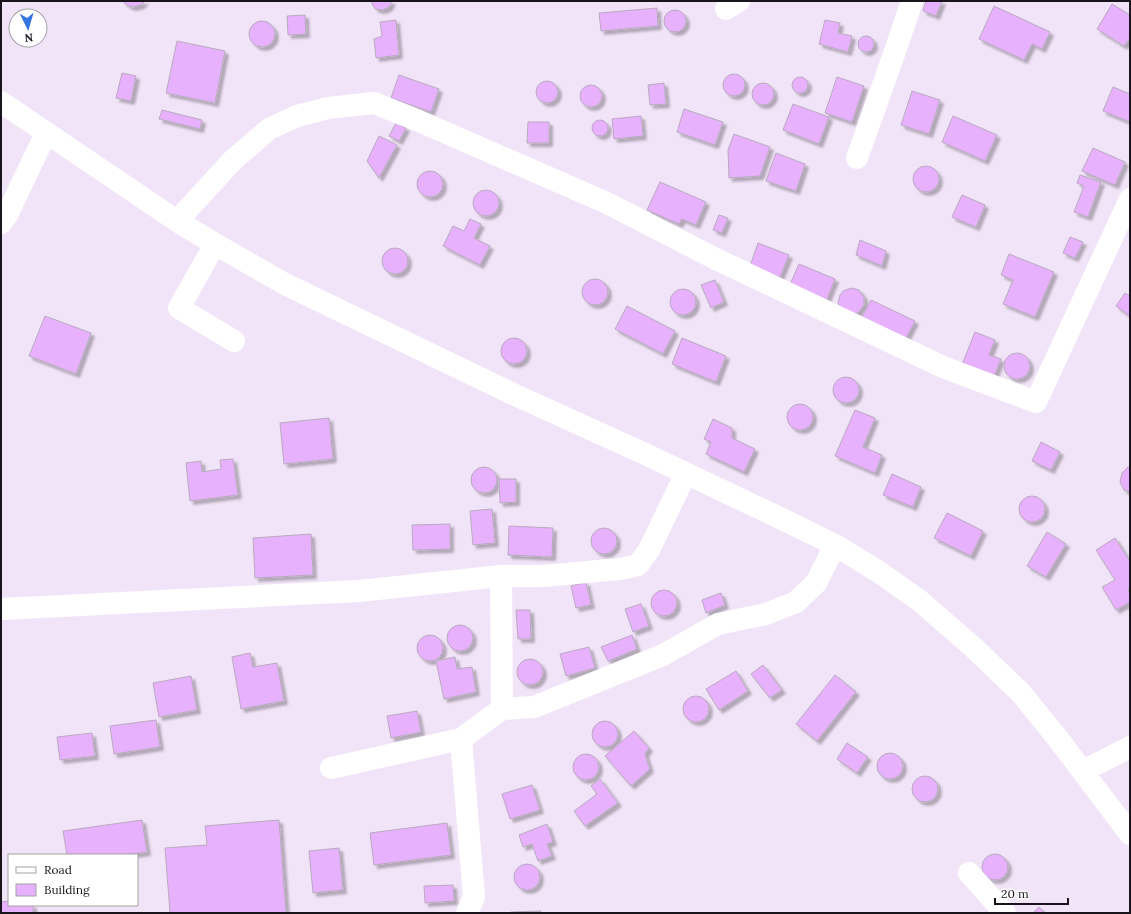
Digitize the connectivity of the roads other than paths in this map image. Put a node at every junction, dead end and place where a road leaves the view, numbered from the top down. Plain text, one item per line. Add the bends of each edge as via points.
1 (912, 1) edge
2 (1, 102) edge
3 (46, 133) junction
4 (857, 158) dead end
5 (1130, 199) edge
6 (177, 221) junction
7 (1, 223) edge
8 (215, 244) junction
9 (234, 341) dead end
10 (686, 473) junction
11 (835, 545) junction
12 (500, 576) junction
13 (1, 609) edge
14 (502, 709) junction
15 (461, 739) junction
16 (1130, 748) edge
17 (331, 768) dead end
18 (1083, 771) junction
19 (1130, 834) edge
20 (969, 873) dead end
21 (468, 913) edge
22 (1005, 913) edge

1 - 4 street
2 - 3 street
3 - 6 street
3 - 7 street
5 - 6 street via 1036,402 943,367 716,259 608,203 374,103 328,108 297,116 269,128 233,160
6 - 8 street
8 - 9 street via 179,308
8 - 10 street via 285,284 513,394
10 - 11 street
10 - 12 street via 649,550 638,565 621,569 542,576
11 - 14 street via 816,583 796,602 766,614 718,624 663,655 534,707
11 - 18 street via 920,601 974,648 1020,692
12 - 13 street via 359,591
12 - 14 street
14 - 15 street
15 - 17 street
15 - 21 street via 474,897
16 - 18 street
18 - 19 street
20 - 22 street

